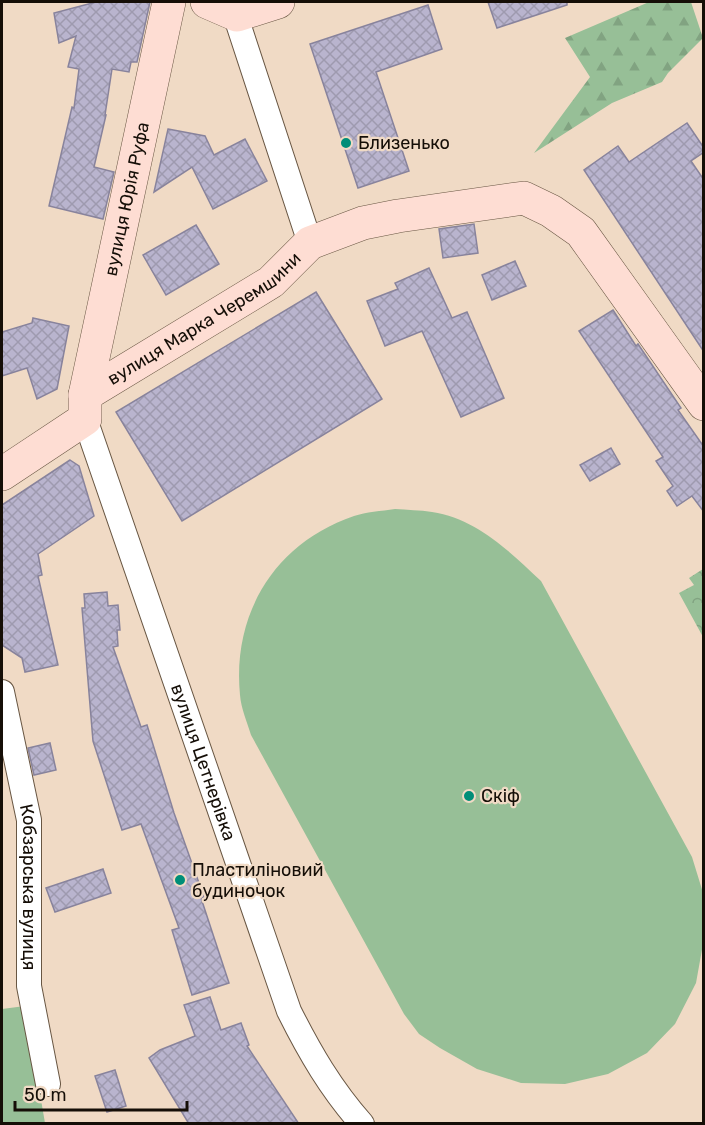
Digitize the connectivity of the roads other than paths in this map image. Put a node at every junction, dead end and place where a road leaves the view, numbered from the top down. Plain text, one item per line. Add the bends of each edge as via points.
1 (169, 2) edge
2 (207, 2) edge
3 (278, 2) edge
4 (234, 8) edge
5 (310, 243) junction
6 (704, 404) edge
7 (85, 407) junction
8 (2, 474) edge
9 (2, 692) edge
10 (48, 1084) dead end
11 (362, 1124) edge

1 - 7 street, вулиця Юрія Руфа
2 - 4 street
3 - 4 street
4 - 5 street
5 - 6 street, вулиця Марка Черемшини via 386,218 524,198 580,232
5 - 7 street, вулиця Марка Черемшини via 271,282
7 - 8 street, вулиця Марка Черемшини
7 - 11 street, вулиця Цетнерівка via 289,1011 311,1055
9 - 10 street, Кобзарська вулиця via 29,820 29,986

